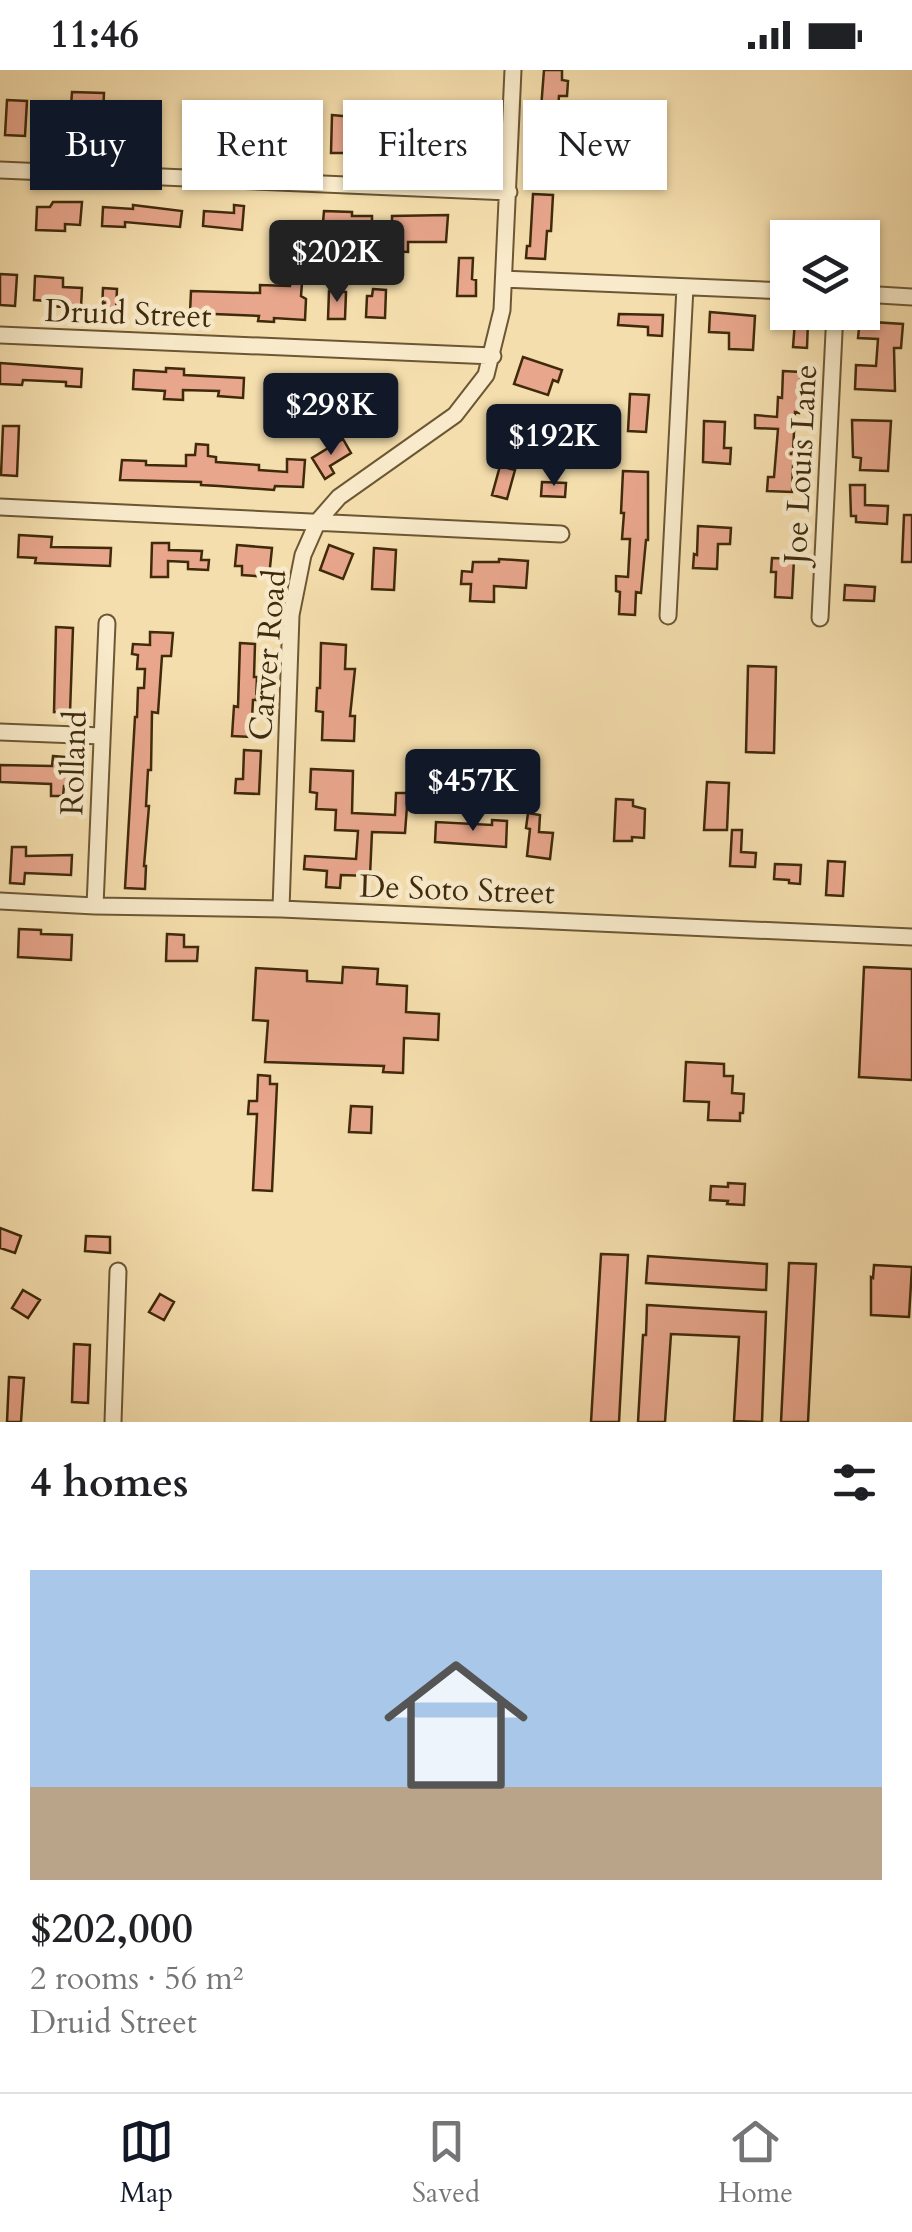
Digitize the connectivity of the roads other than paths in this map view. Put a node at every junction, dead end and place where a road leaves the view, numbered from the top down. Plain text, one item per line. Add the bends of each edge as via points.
1 (513, 70) edge
2 (0, 170) edge
3 (509, 192) junction
4 (504, 279) junction
5 (684, 287) junction
6 (770, 290) edge
7 (880, 295) edge
8 (912, 297) edge
9 (834, 330) edge
10 (0, 335) edge
11 (493, 356) junction
12 (0, 507) edge
13 (318, 520) junction
14 (562, 534) dead end
15 (668, 616) dead end
16 (820, 618) dead end
17 (107, 623) dead end
18 (0, 732) edge
19 (102, 736) junction
20 (0, 902) edge
21 (95, 906) junction
22 (281, 909) junction
23 (912, 937) edge
24 (118, 1270) dead end
25 (113, 1422) edge

1 - 3 street, Carver Road
2 - 3 street
3 - 4 street, Carver Road
4 - 5 street
4 - 11 street, Carver Road
5 - 6 street
5 - 15 street
7 - 8 street
9 - 16 street, Joe Louis Lane
10 - 11 street, Druid Street
11 - 13 street, Carver Road via 455,415 356,482
12 - 13 street
13 - 14 street
13 - 22 street, Carver Road via 291,616
17 - 19 street, Rolland
18 - 19 street
19 - 21 street, Rolland
20 - 21 street, De Soto Street
21 - 22 street, De Soto Street
22 - 23 street, De Soto Street
24 - 25 street

